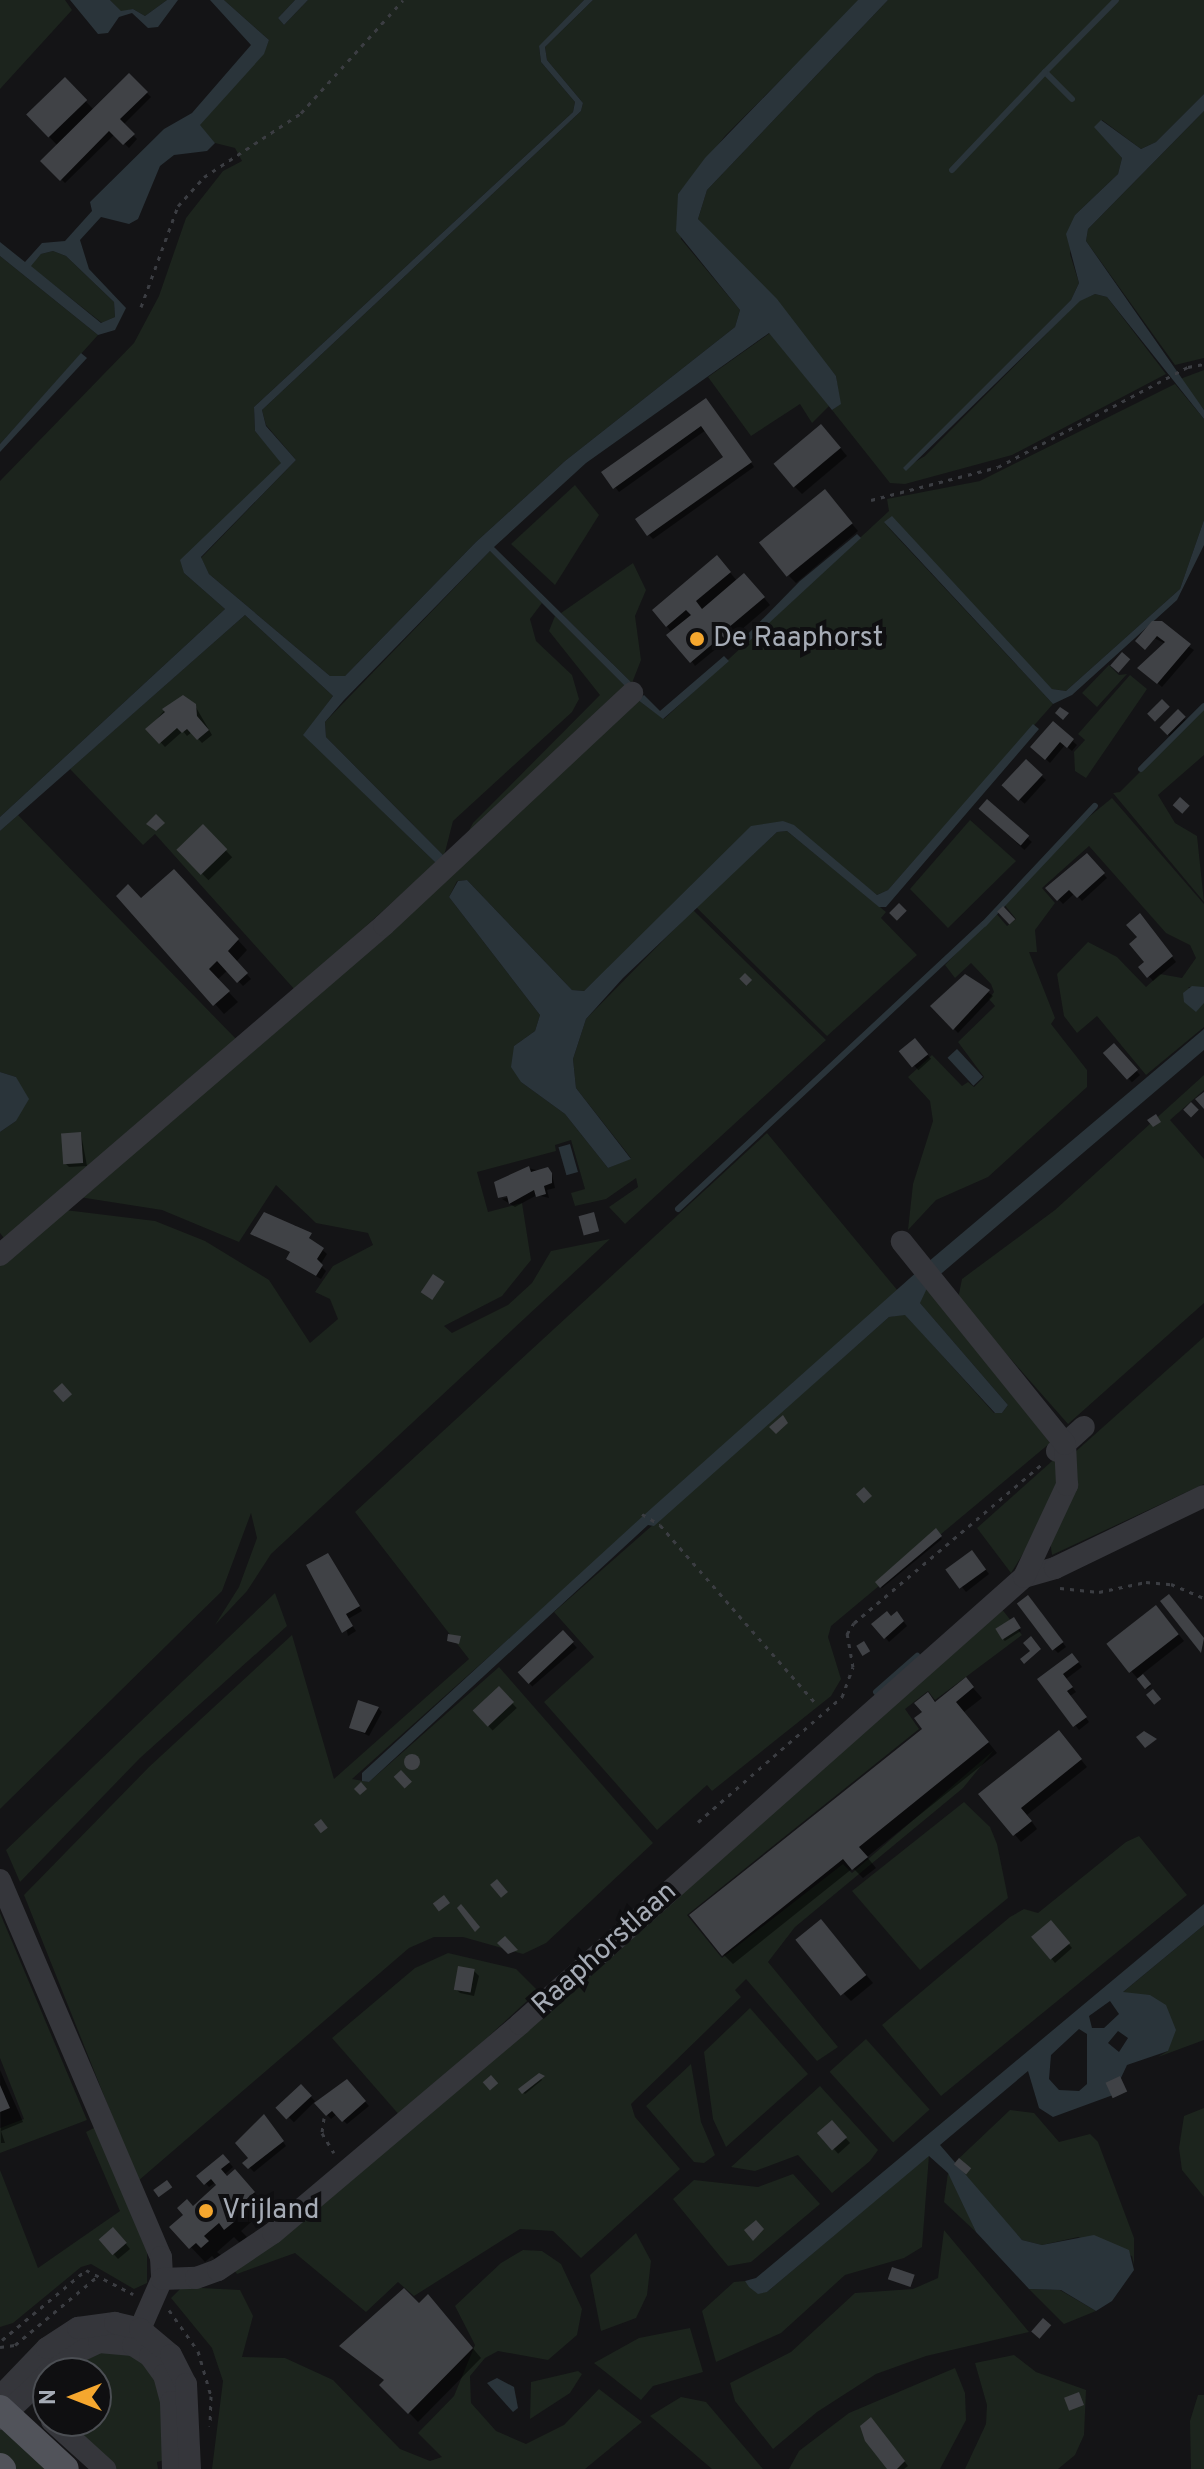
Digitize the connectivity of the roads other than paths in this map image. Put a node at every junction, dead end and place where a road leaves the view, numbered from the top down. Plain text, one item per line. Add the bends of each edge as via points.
1 (632, 693) dead end
2 (902, 1242) dead end
3 (0, 1255) edge
4 (1084, 1427) dead end
5 (1061, 1448) junction
6 (1204, 1496) edge
7 (1024, 1577) junction
8 (0, 1880) edge
9 (162, 2279) junction
10 (136, 2337) junction
11 (70, 2357) edge
12 (32, 2384) edge
13 (6, 2401) edge
14 (32, 2412) edge
15 (70, 2437) edge
16 (65, 2469) edge
17 (105, 2469) edge
18 (173, 2469) edge
19 (190, 2469) edge

1 - 3 street via 384,925
2 - 5 street
4 - 5 street
5 - 7 street, Raaphorstlaan via 1067,1485
6 - 7 street, Raaphorstlaan via 1055,1568
7 - 9 street, Raaphorstlaan via 520,2024 273,2233 218,2270 196,2278
8 - 9 street via 161,2257
9 - 10 street
10 - 11 street via 83,2347
10 - 13 street via 115,2323 78,2328 47,2348
10 - 18 street via 164,2375 171,2402
10 - 19 street via 171,2355 186,2384
12 - 13 street
13 - 14 street
13 - 16 main road
15 - 17 street

